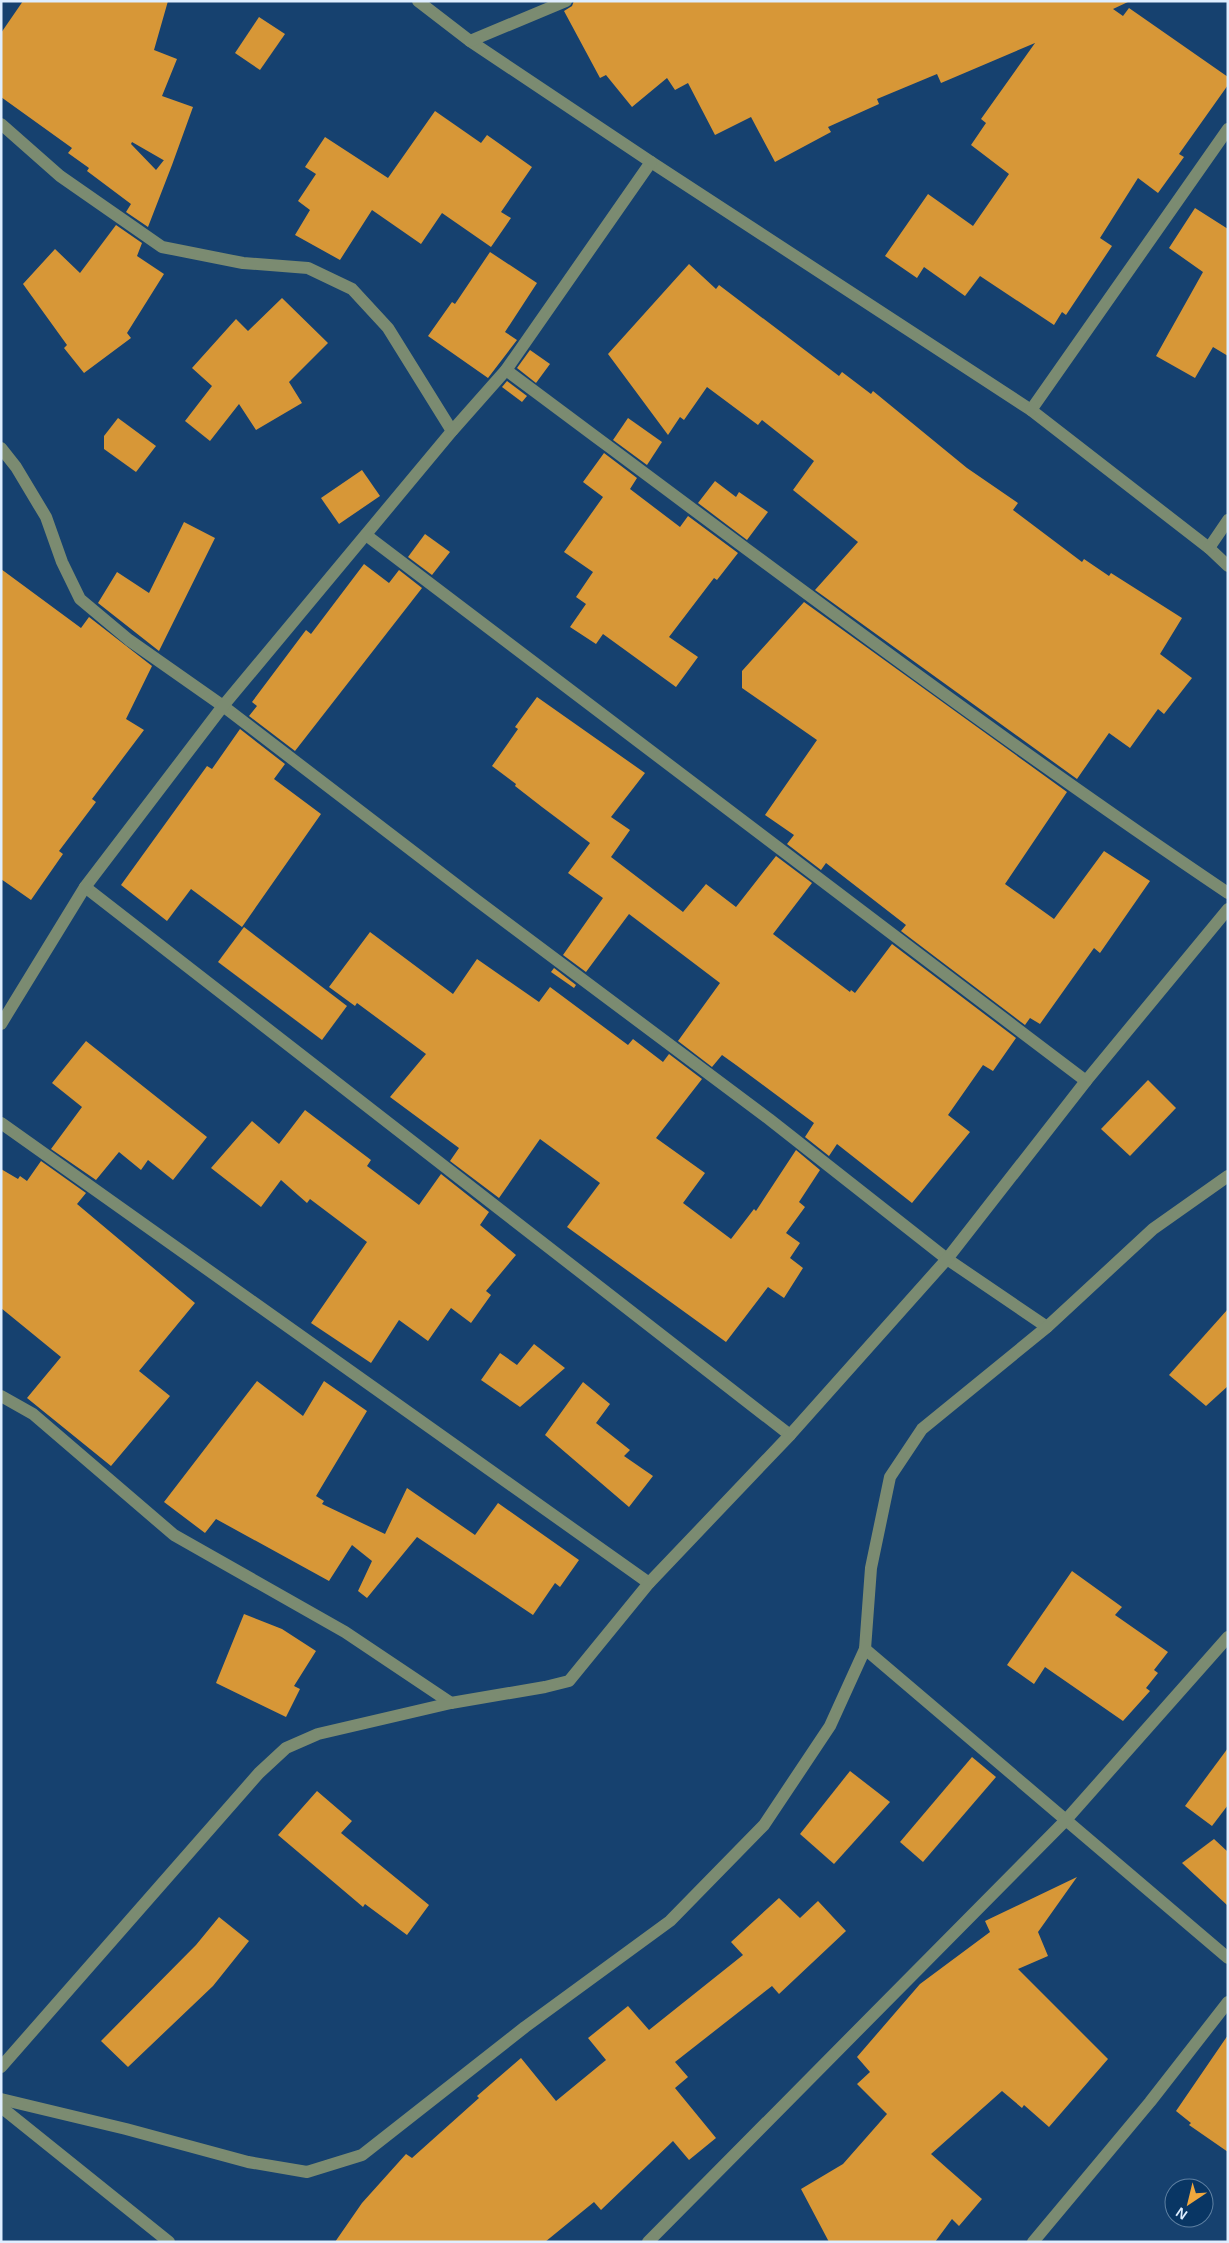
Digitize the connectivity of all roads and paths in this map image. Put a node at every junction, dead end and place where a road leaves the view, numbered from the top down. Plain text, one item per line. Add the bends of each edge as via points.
1 (418, 1) edge
2 (566, 1) edge
3 (470, 41) junction
4 (1, 124) edge
5 (1228, 129) edge
6 (651, 162) junction
7 (506, 370) junction
8 (1031, 410) junction
9 (452, 431) junction
10 (1, 448) edge
11 (1228, 520) edge
12 (366, 535) junction
13 (1209, 548) junction
14 (1228, 566) edge
15 (223, 706) junction
16 (85, 887) junction
17 (1228, 893) edge
18 (1228, 909) edge
19 (1, 1024) edge
20 (1086, 1081) junction
21 (1, 1123) edge
22 (1228, 1176) edge
23 (947, 1259) junction
24 (1047, 1327) junction
25 (1, 1396) edge
26 (790, 1435) junction
27 (649, 1583) junction
28 (1228, 1637) edge
29 (865, 1649) junction
30 (451, 1703) junction
31 (1065, 1821) junction
32 (1228, 1958) edge
33 (1228, 2002) edge
34 (1, 2067) edge
35 (1, 2098) edge
36 (1, 2107) edge
37 (169, 2242) edge
38 (648, 2242) edge
39 (1033, 2242) edge

1 - 3 street
2 - 3 street
3 - 6 street
4 - 9 street via 60,176 162,248 243,263 308,268 352,289 388,328
5 - 8 street
6 - 7 street
6 - 8 street
7 - 9 street
7 - 17 street via 903,665 1122,822
8 - 13 street
9 - 12 street
10 - 15 street via 46,517 80,599 129,640
11 - 13 street
12 - 15 street
12 - 20 street
13 - 14 street
15 - 16 street
15 - 23 street via 770,1119
16 - 19 street
16 - 26 street
18 - 20 street
20 - 23 street
21 - 27 street
22 - 24 street via 1153,1229
23 - 24 street
23 - 26 street
24 - 29 street via 922,1429 890,1477 871,1568
25 - 30 street via 33,1414 174,1535 346,1632
26 - 27 street
27 - 30 street via 569,1681
28 - 31 street
29 - 31 street
29 - 35 street via 830,1726 764,1825 670,1920 362,2155 307,2172 248,2162
30 - 34 street via 318,1734 286,1748 259,1773
31 - 32 street
31 - 38 street
33 - 39 street via 1150,2102
36 - 37 street

